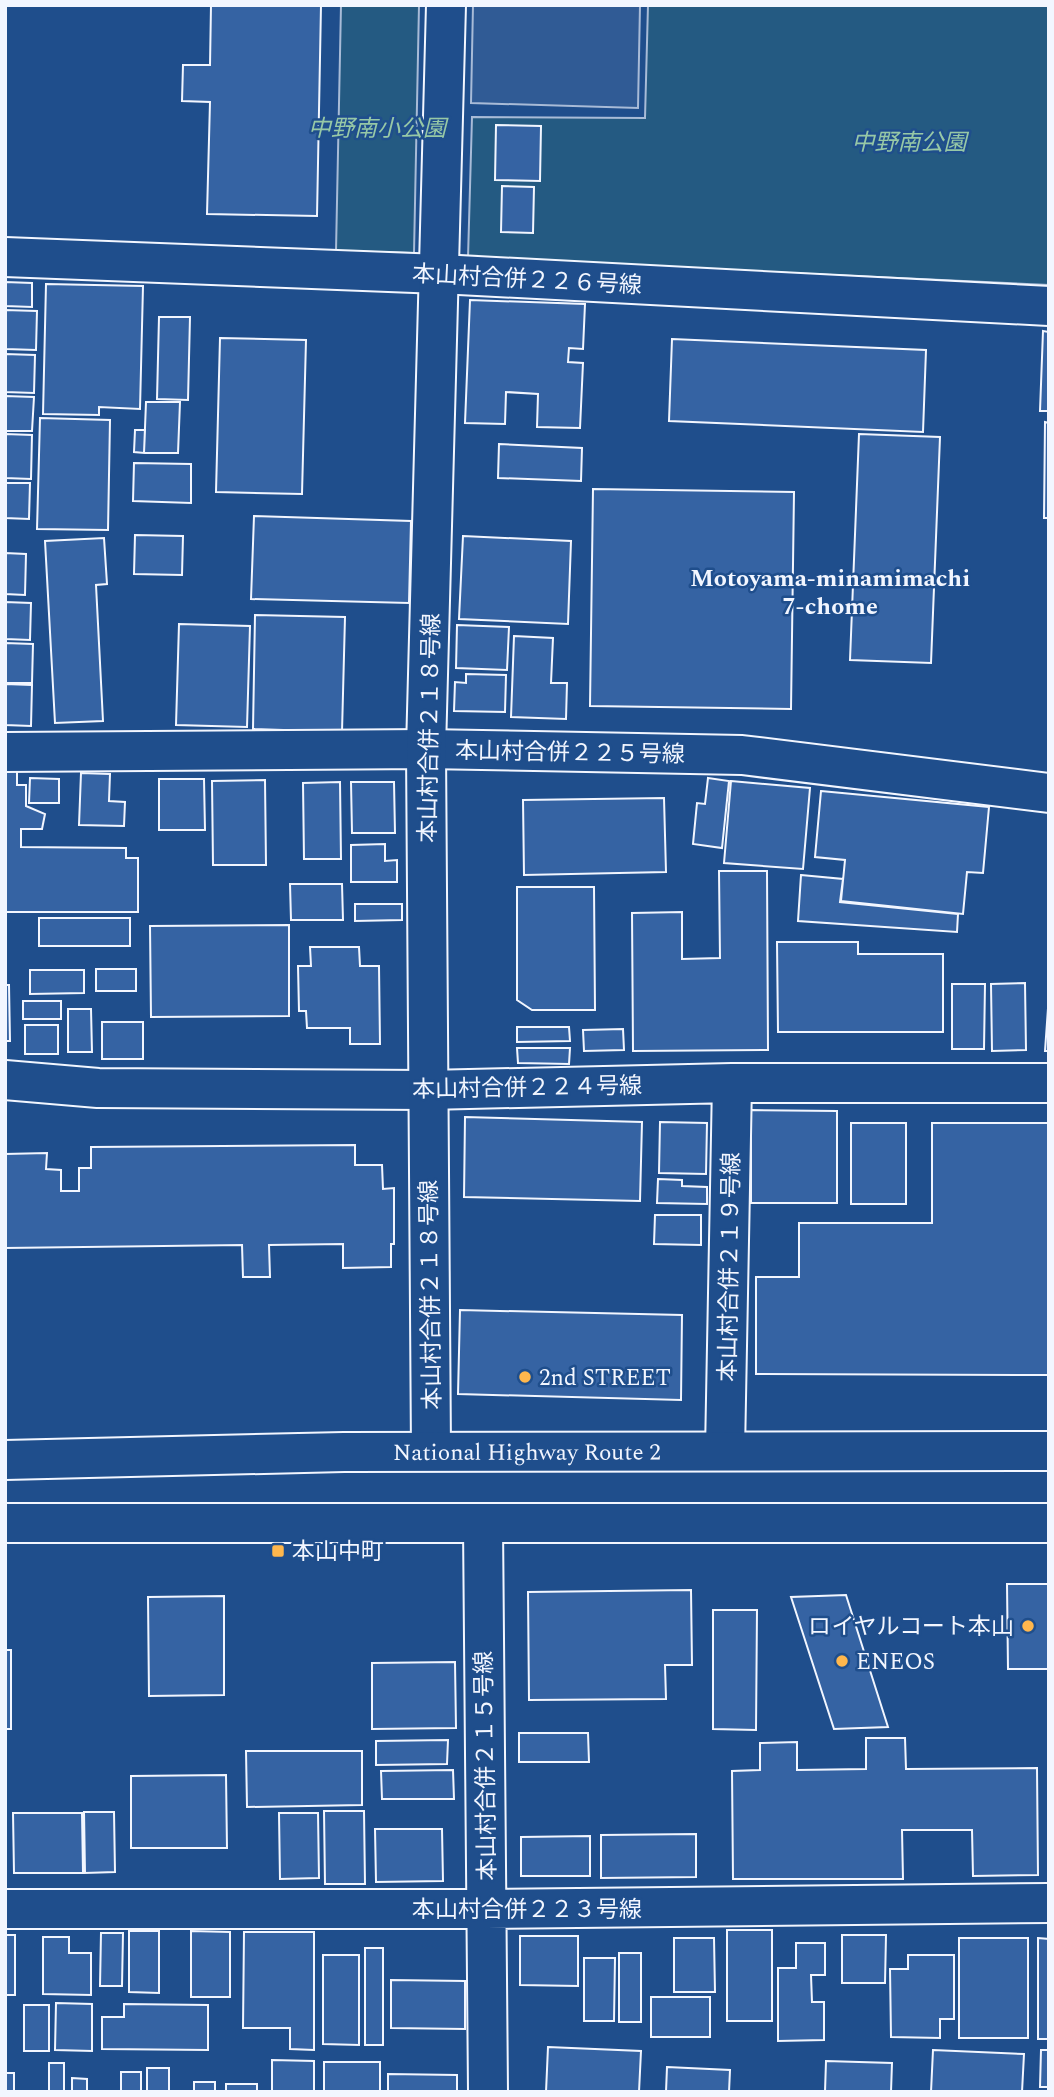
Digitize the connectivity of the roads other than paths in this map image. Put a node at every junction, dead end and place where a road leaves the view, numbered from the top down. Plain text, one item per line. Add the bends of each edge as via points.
1 (446, 5) edge
2 (5, 257) edge
3 (440, 274) junction
4 (1049, 306) edge
5 (426, 749) junction
6 (5, 752) edge
7 (1049, 793) edge
8 (5, 1080) edge
9 (732, 1083) junction
10 (1049, 1083) edge
11 (428, 1090) junction
12 (431, 1451) junction
13 (725, 1451) junction
14 (1049, 1451) edge
15 (5, 1460) edge
16 (5, 1523) edge
17 (1049, 1523) edge
18 (483, 1525) junction
19 (1049, 1903) edge
20 (5, 1909) edge
21 (487, 1909) junction
22 (488, 2092) edge

1 - 3 main road, 本山村合併２１８号線
2 - 3 main road, 本山村合併２２６号線
3 - 4 main road, 本山村合併２２６号線
3 - 5 main road, 本山村合併２１８号線
5 - 6 main road, 本山村合併２２５号線
5 - 7 main road, 本山村合併２２５号線 via 742,755
5 - 11 main road, 本山村合併２１８号線
8 - 11 main road, 本山村合併２２４号線 via 98,1088
9 - 10 main road, 本山村合併２２４号線
9 - 11 main road, 本山村合併２２４号線
9 - 13 main road, 本山村合併２１９号線
11 - 12 main road, 本山村合併２１８号線
12 - 13 main road, National Highway Route 2
12 - 15 main road, National Highway Route 2
13 - 14 main road, National Highway Route 2
16 - 18 main road
17 - 18 main road
18 - 21 main road, 本山村合併２１５号線
19 - 21 main road, 本山村合併２２３号線
20 - 21 main road, 本山村合併２２３号線
21 - 22 main road, 本山村合併２１５号線

